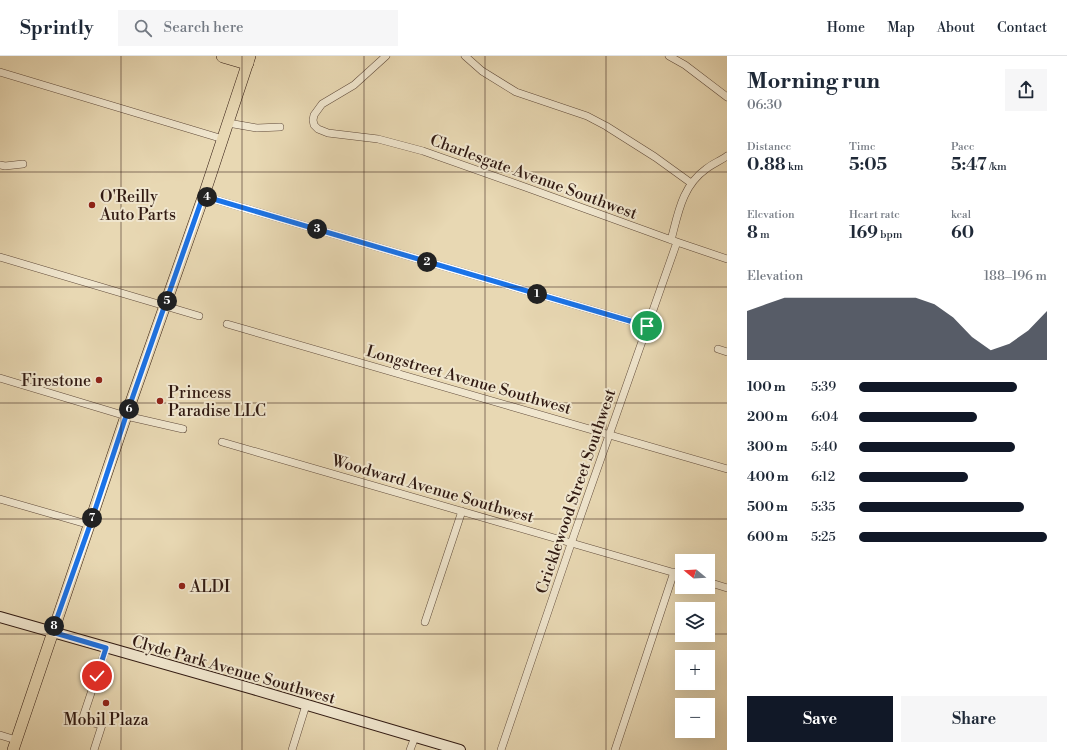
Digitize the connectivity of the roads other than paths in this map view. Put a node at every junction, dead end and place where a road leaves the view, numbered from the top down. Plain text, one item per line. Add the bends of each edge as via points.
1 (223, 56) edge
2 (386, 56) edge
3 (465, 56) edge
4 (670, 56) edge
5 (249, 59) edge
6 (0, 72) edge
7 (727, 97) edge
8 (228, 123) junction
9 (280, 127) dead end
10 (223, 138) junction
11 (727, 156) edge
12 (22, 164) dead end
13 (0, 165) edge
14 (691, 183) junction
15 (203, 196) junction
16 (674, 241) junction
17 (0, 257) edge
18 (727, 259) edge
19 (165, 306) junction
20 (199, 316) dead end
21 (227, 324) dead end
22 (647, 326) junction
23 (718, 349) dead end
24 (727, 352) edge
25 (0, 378) edge
26 (126, 416) junction
27 (183, 429) dead end
28 (609, 434) junction
29 (222, 442) dead end
30 (727, 469) edge
31 (0, 499) edge
32 (462, 511) junction
33 (90, 525) junction
34 (571, 542) junction
35 (674, 572) joint
36 (715, 584) edge
37 (727, 588) edge
38 (0, 617) edge
39 (425, 622) dead end
40 (52, 632) junction
41 (106, 648) junction
42 (306, 705) junction
43 (0, 735) edge
44 (415, 737) junction
45 (14, 745) edge
46 (94, 750) edge
47 (292, 750) edge
48 (410, 750) edge
49 (460, 750) edge
50 (501, 750) edge
51 (615, 750) edge

1 - 5 highway
2 - 16 street, Charlesgate Avenue Southwest via 354,85 322,104 314,114 313,120 318,130 378,139 424,151
3 - 14 street via 482,71 516,92 587,116 606,126
4 - 7 street
5 - 8 main road
6 - 10 street
8 - 9 street via 257,128
8 - 10 main road
10 - 15 main road
11 - 14 street, Cricklewood Street Southwest via 705,169
12 - 13 street
14 - 16 street, Cricklewood Street Southwest via 683,198
15 - 19 main road
15 - 22 street
16 - 18 street, Charlesgate Avenue Southwest
16 - 22 street, Cricklewood Street Southwest
17 - 19 street
19 - 20 street
19 - 26 main road
21 - 28 street, Longstreet Avenue Southwest
22 - 28 street, Cricklewood Street Southwest
23 - 24 street
25 - 26 street
26 - 27 street
26 - 33 main road
28 - 30 street, Longstreet Avenue Southwest
28 - 34 street, Cricklewood Street Southwest
29 - 32 street, Woodward Avenue Southwest
31 - 33 street
32 - 34 street, Woodward Avenue Southwest
32 - 39 street
33 - 40 main road
34 - 35 street, Woodward Avenue Southwest
34 - 50 street, Cricklewood Street Southwest
35 - 51 street
36 - 37 street
38 - 40 main road, Clyde Park Avenue Southwest
40 - 41 main road, Clyde Park Avenue Southwest
40 - 45 main road
41 - 42 main road, Clyde Park Avenue Southwest
41 - 46 street via 82,720 102,725
42 - 44 main road, Clyde Park Avenue Southwest
42 - 47 street
43 - 45 street
44 - 48 street
44 - 49 main road, Clyde Park Avenue Southwest

